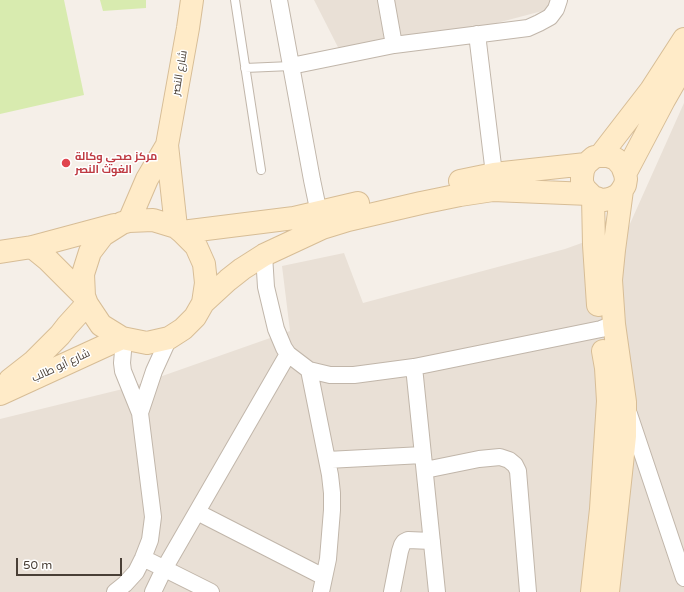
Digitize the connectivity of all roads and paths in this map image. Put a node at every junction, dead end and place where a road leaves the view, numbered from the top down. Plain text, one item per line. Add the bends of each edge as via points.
1 (192, 0) edge
2 (235, 0) edge
3 (279, 0) edge
4 (386, 0) edge
5 (559, 0) edge
6 (477, 34) junction
7 (684, 39) edge
8 (394, 45) junction
9 (291, 66) junction
10 (684, 66) edge
11 (245, 68) junction
12 (167, 145) junction
13 (593, 160) junction
14 (261, 170) dead end
15 (494, 182) junction
16 (624, 182) junction
17 (591, 195) junction
18 (320, 220) junction
19 (125, 222) junction
20 (179, 230) junction
21 (32, 247) junction
22 (0, 252) edge
23 (264, 255) junction
24 (242, 269) junction
25 (266, 288) junction
26 (86, 300) junction
27 (203, 303) junction
28 (607, 326) junction
29 (169, 338) junction
30 (123, 339) junction
31 (288, 354) junction
32 (414, 367) junction
33 (309, 370) junction
34 (0, 389) edge
35 (0, 394) edge
36 (625, 402) junction
37 (140, 413) junction
38 (327, 460) junction
39 (424, 463) junction
40 (197, 512) junction
41 (432, 541) junction
42 (143, 558) junction
43 (164, 569) junction
44 (684, 578) edge
45 (322, 585) edge
46 (203, 590) edge
47 (115, 592) edge
48 (153, 592) edge
49 (392, 592) edge
50 (437, 592) edge
51 (528, 592) edge
52 (592, 592) edge
53 (608, 592) edge

1 - 12 street, شارع النصر
2 - 11 lane
3 - 9 street
4 - 8 street
5 - 6 street via 550,17 528,28
6 - 8 street
6 - 15 street
7 - 13 street via 651,90
8 - 9 street
9 - 11 lane
9 - 18 street
10 - 16 street via 664,100
11 - 14 lane
12 - 19 street, شارع النصر
12 - 20 street, شارع النصر
13 - 15 street
13 - 16 street via 608,156 616,159 622,166
13 - 17 street via 583,170 582,176 582,183
15 - 17 street
15 - 18 street
16 - 17 street via 618,195 612,198 605,200
16 - 28 street
17 - 28 street via 596,289
18 - 20 street via 294,218
18 - 23 street
19 - 20 street via 153,220
19 - 21 street
19 - 26 street via 103,235 90,252 83,274
20 - 27 street via 196,246 204,264 206,283
21 - 22 street
21 - 26 street
23 - 24 street
23 - 25 street
24 - 25 street via 254,273
24 - 27 street
25 - 31 street via 276,329
26 - 30 street via 101,325
26 - 34 street, شارع أبو طالب via 60,335 33,362
27 - 29 street via 195,317
28 - 32 street
28 - 36 street
28 - 52 street via 602,348 608,401 601,509
29 - 30 street via 147,343
29 - 37 street via 154,371
30 - 35 street, شارع أبو طالب
30 - 37 street via 123,371
31 - 33 street
31 - 40 street
32 - 33 street via 354,375 330,375
32 - 39 street
33 - 38 street
36 - 44 street
36 - 53 street via 625,436
37 - 42 street via 153,517 150,540
38 - 39 street
38 - 45 street via 332,510 328,559
39 - 41 street
39 - 51 street via 500,457 515,465 518,471
40 - 43 street
40 - 45 street
41 - 49 street via 404,542
41 - 50 street
42 - 43 street
42 - 47 street via 136,572
43 - 46 street
43 - 48 street

